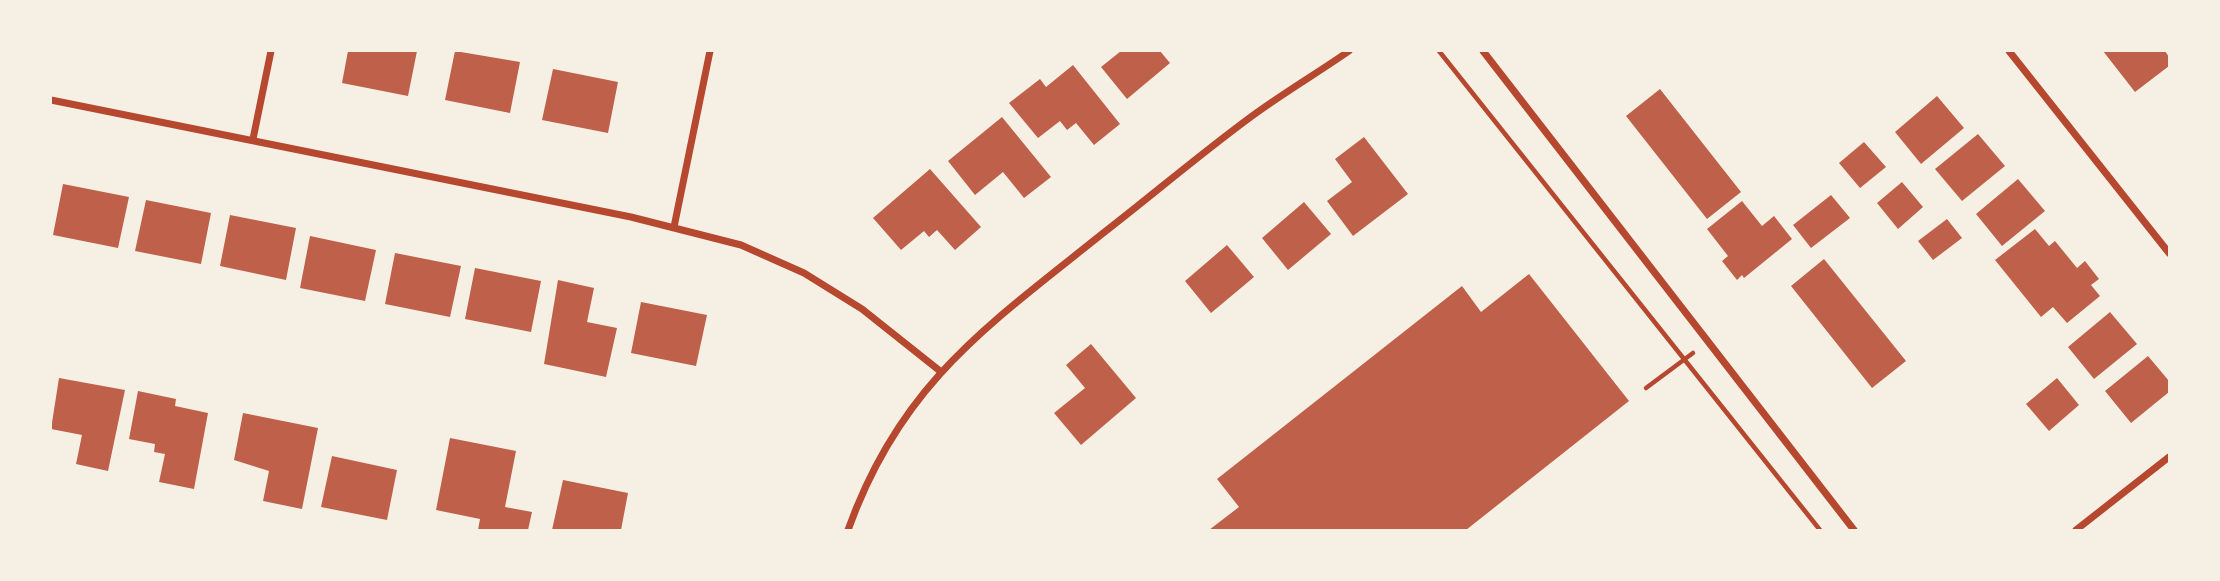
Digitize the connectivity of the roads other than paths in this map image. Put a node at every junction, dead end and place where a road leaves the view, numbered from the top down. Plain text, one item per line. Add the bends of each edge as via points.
1 (271, 51) edge
2 (710, 51) edge
3 (1349, 51) edge
4 (1483, 51) edge
5 (2009, 51) edge
6 (51, 100) edge
7 (253, 139) junction
8 (674, 227) junction
9 (2169, 253) edge
10 (940, 370) junction
11 (2169, 457) edge
12 (848, 530) edge
13 (1854, 530) edge
14 (2076, 530) edge

1 - 7 street
2 - 8 street
3 - 10 street via 1249,118 981,330
4 - 13 street
5 - 9 street
6 - 7 street
7 - 8 street
8 - 10 street via 741,245 804,273 862,309
10 - 12 street via 890,439
11 - 14 street

